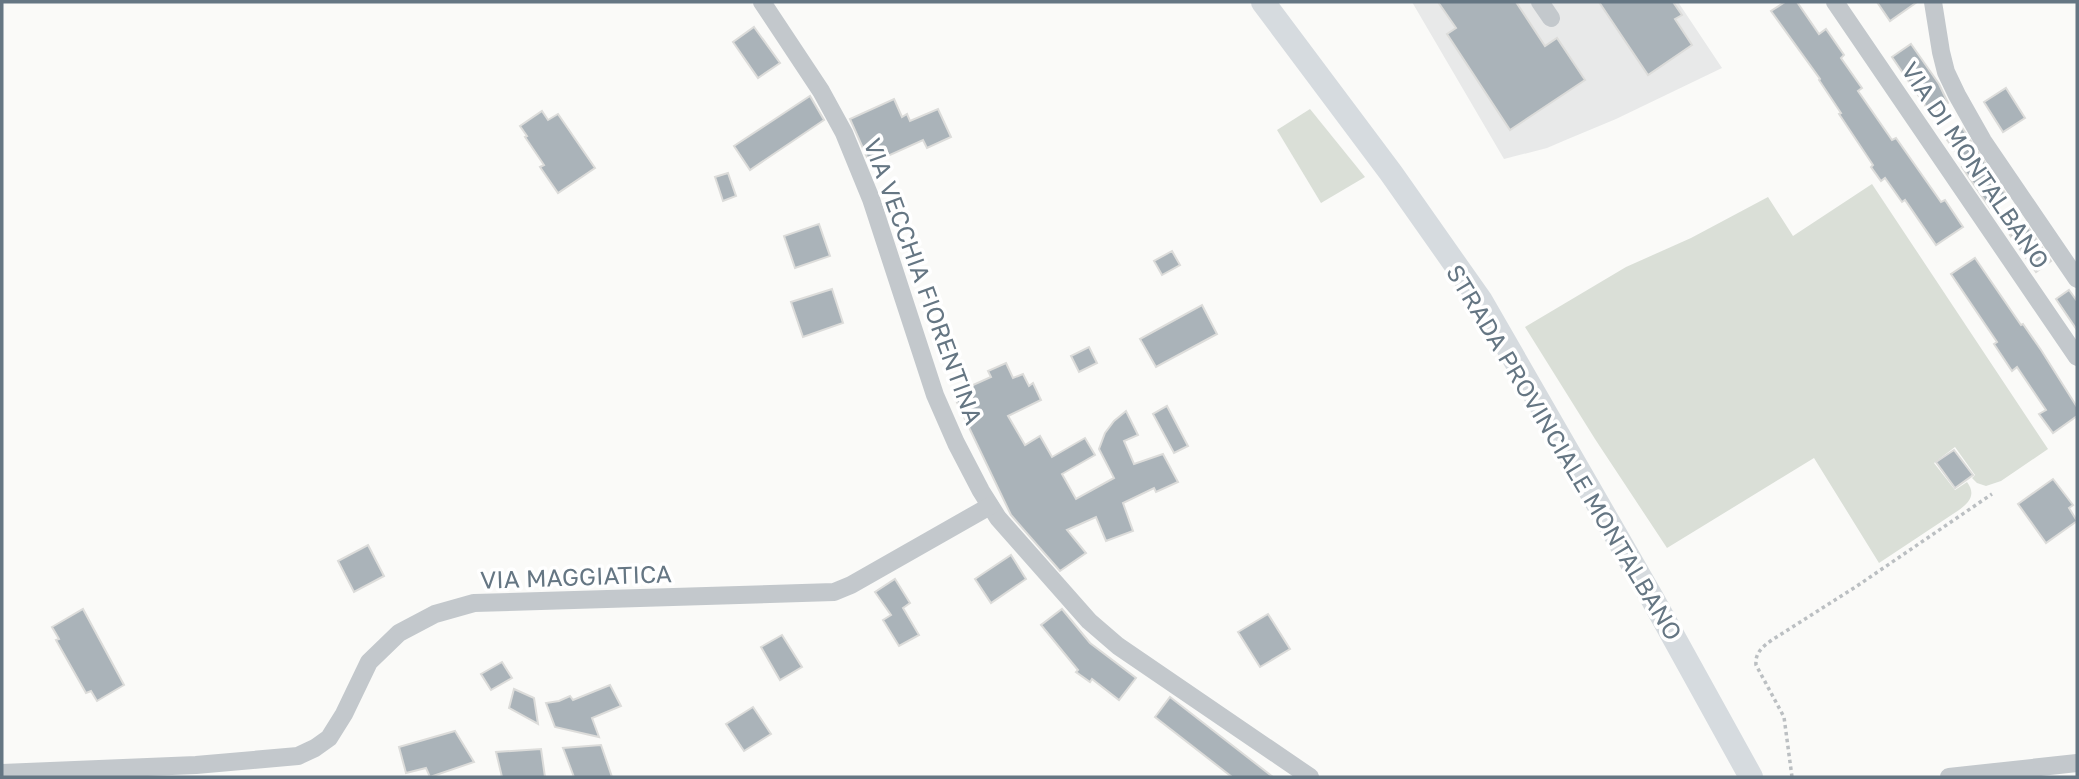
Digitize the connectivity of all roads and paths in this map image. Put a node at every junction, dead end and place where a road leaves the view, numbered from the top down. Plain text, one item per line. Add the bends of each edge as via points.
1 (762, 2) edge
2 (1263, 2) edge
3 (1540, 2) edge
4 (1835, 2) edge
5 (1933, 2) edge
6 (1551, 18) dead end
7 (2077, 279) edge
8 (2077, 357) edge
9 (1992, 494) dead end
10 (990, 506) junction
11 (2077, 763) edge
12 (2, 773) edge
13 (1310, 777) edge
14 (1751, 777) edge
15 (1792, 777) edge
16 (1949, 777) edge

1 - 10 street, VIA VECCHIA FIORENTINA via 844,133 871,199 934,394
2 - 14 main road, STRADA PROVINCIALE MONTALBANO via 1481,301
3 - 6 street
4 - 8 street, VIA DI MONTALBANO
5 - 7 street via 1946,72 1957,95
9 - 15 path via 1760,650 1756,666 1786,724
10 - 12 street, VIA MAGGIATICA via 834,592 474,603 435,614 399,633 369,662 336,729 322,744 298,756
10 - 13 street, VIA VECCHIA FIORENTINA via 1099,630
11 - 16 street

